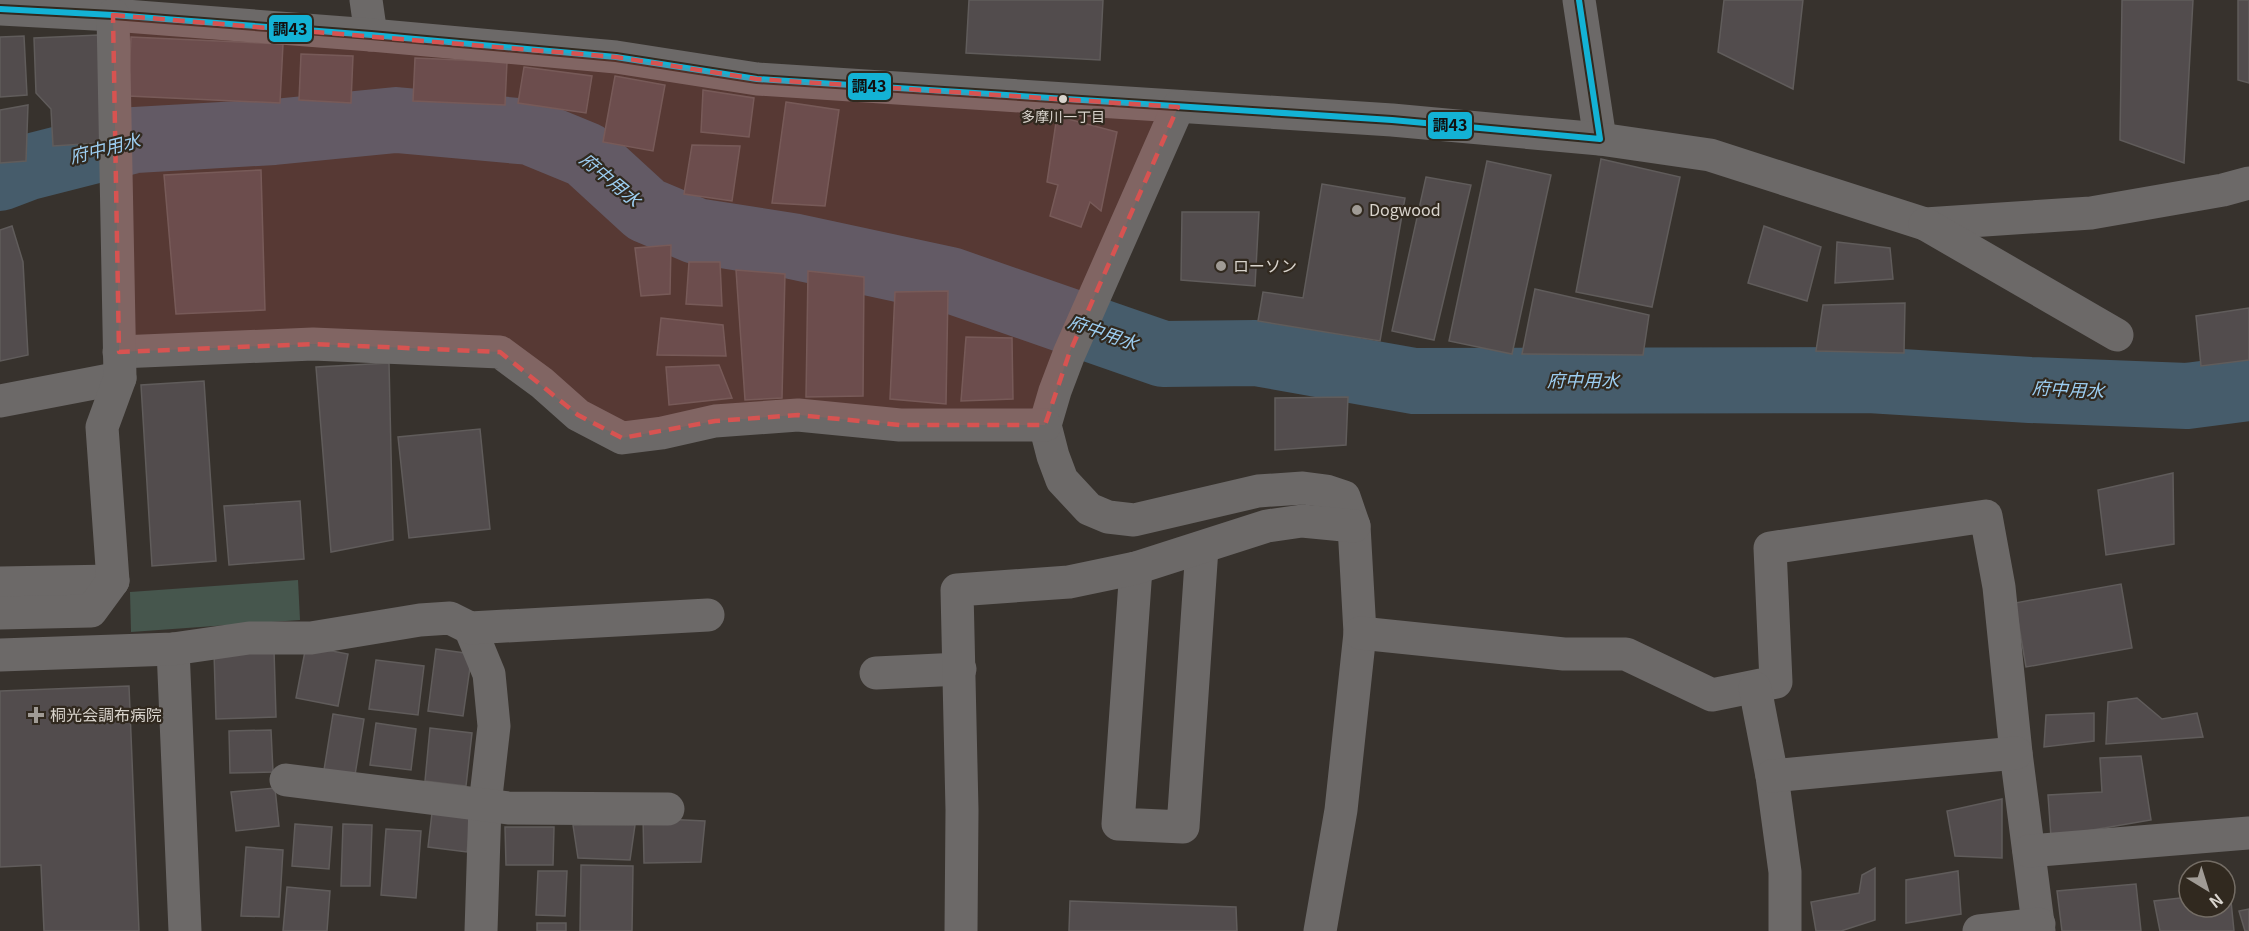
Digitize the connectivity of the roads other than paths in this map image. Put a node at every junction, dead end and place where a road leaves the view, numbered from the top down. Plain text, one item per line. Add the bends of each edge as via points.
1 (366, 0) edge
2 (1579, 0) edge
3 (0, 9) edge
4 (113, 15) junction
5 (371, 34) junction
6 (1178, 107) junction
7 (1600, 139) junction
8 (2249, 183) edge
9 (1925, 224) junction
10 (2117, 335) dead end
11 (120, 365) junction
12 (0, 401) edge
13 (1045, 424) junction
14 (1354, 526) junction
15 (1202, 548) junction
16 (1136, 568) junction
17 (113, 581) junction
18 (0, 582) edge
19 (0, 613) edge
20 (708, 615) dead end
21 (470, 628) junction
22 (1360, 633) junction
23 (173, 649) junction
24 (0, 655) edge
25 (960, 669) junction
26 (876, 673) dead end
27 (1755, 688) junction
28 (2016, 753) junction
29 (1772, 776) junction
30 (286, 780) dead end
31 (485, 804) junction
32 (668, 809) dead end
33 (2249, 833) edge
34 (2029, 851) junction
35 (2039, 928) edge
36 (185, 931) edge
37 (481, 931) edge
38 (961, 931) edge
39 (1320, 931) edge
40 (1785, 931) edge
41 (1979, 931) edge

1 - 5 street
2 - 7 street
3 - 4 street
4 - 5 street
4 - 11 street
5 - 6 street via 616,57 758,79
6 - 7 street via 1392,120
6 - 13 street via 1070,354
7 - 9 street via 1710,155
8 - 9 street via 2091,213
9 - 10 street
11 - 12 street
11 - 13 street via 313,344 500,352 578,415 622,438 715,421 798,415 900,425
11 - 17 street via 102,427
13 - 14 street via 1062,480 1089,509 1108,517 1134,520 1258,491 1303,488 1344,497
14 - 15 street via 1302,521 1267,526
14 - 22 street
15 - 16 street
15 - 16 street via 1183,827 1118,824
16 - 25 street via 1069,582 957,590
17 - 18 street
17 - 19 street via 91,611
20 - 21 street
21 - 23 street via 450,618 310,638 249,639
21 - 31 street via 489,674 494,726
22 - 27 street via 1564,654 1626,654 1712,695
22 - 39 street via 1341,810
23 - 24 street
23 - 36 street
25 - 26 street
25 - 38 street
27 - 28 street via 1776,682 1770,548 1986,516 1999,587
27 - 29 street
28 - 29 street
28 - 34 street
29 - 40 street via 1785,872
30 - 31 street
31 - 32 street via 508,808
31 - 37 street
33 - 34 street
34 - 35 street
35 - 41 street

